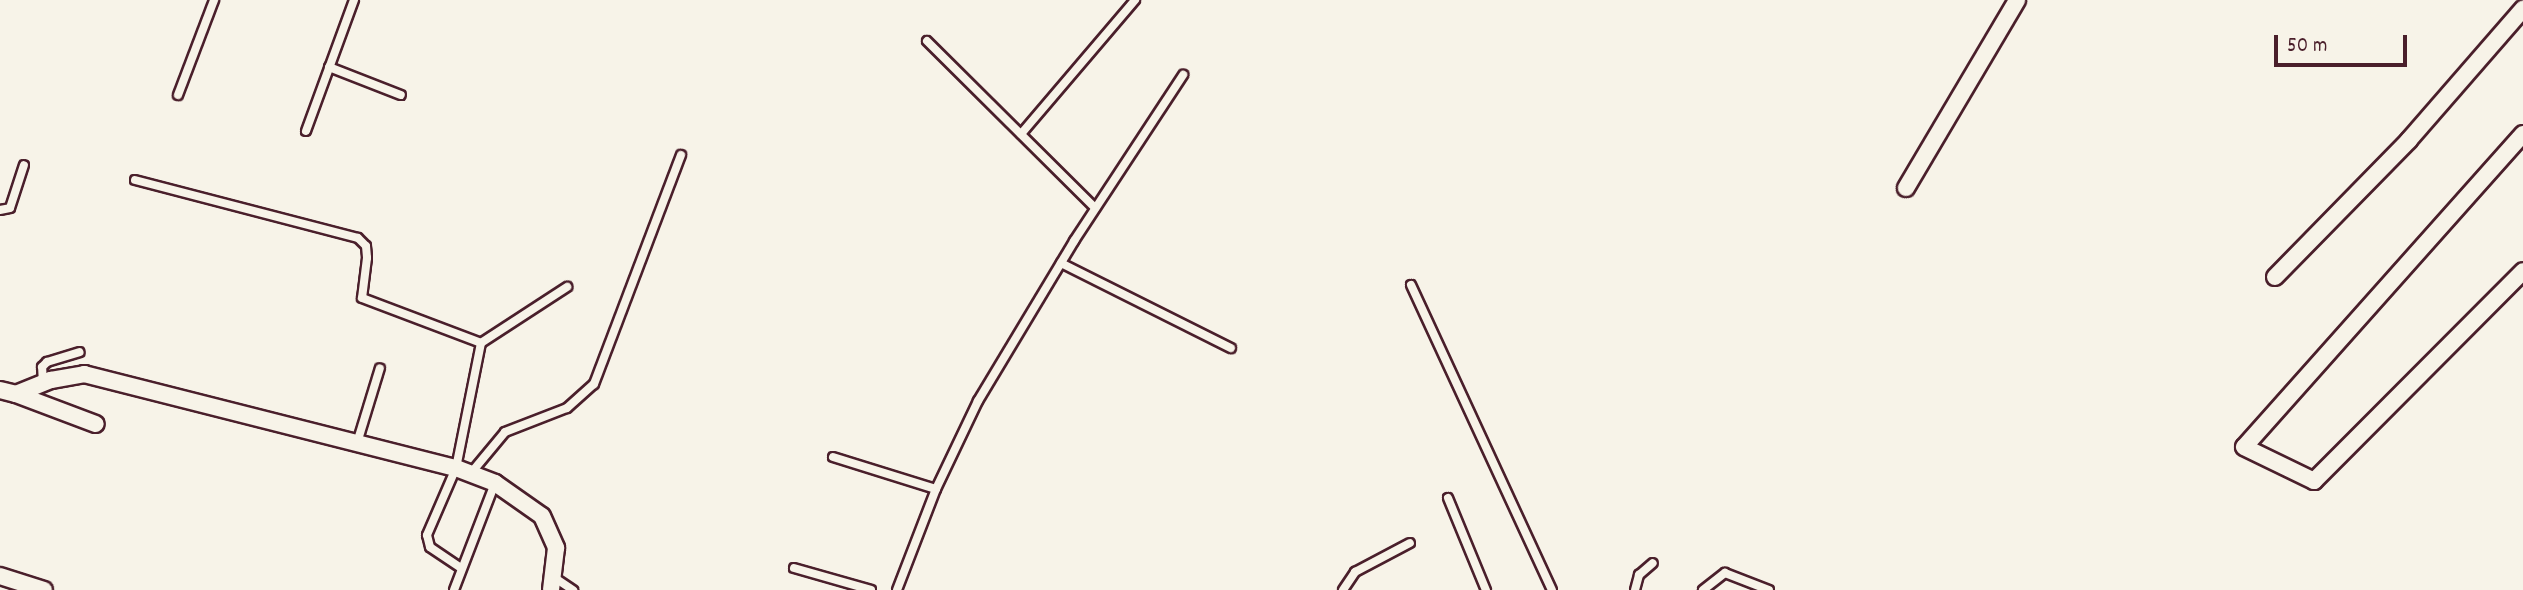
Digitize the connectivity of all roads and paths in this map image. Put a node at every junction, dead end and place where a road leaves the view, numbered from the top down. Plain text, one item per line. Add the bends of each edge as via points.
1 (214, 0) edge
2 (354, 0) edge
3 (1135, 0) edge
4 (2017, 0) edge
5 (2523, 9) edge
6 (927, 41) dead end
7 (330, 67) junction
8 (1183, 75) dead end
9 (401, 94) dead end
10 (178, 95) dead end
11 (306, 131) dead end
12 (1021, 134) junction
13 (2523, 134) edge
14 (681, 155) dead end
15 (23, 165) dead end
16 (135, 180) dead end
17 (1906, 188) dead end
18 (1095, 208) junction
19 (0, 210) edge
20 (1060, 263) junction
21 (2523, 271) edge
22 (2275, 277) dead end
23 (1411, 285) dead end
24 (567, 287) dead end
25 (481, 343) junction
26 (1231, 348) dead end
27 (79, 352) dead end
28 (380, 368) dead end
29 (43, 384) junction
30 (0, 390) edge
31 (16, 394) junction
32 (96, 424) dead end
33 (357, 443) junction
34 (833, 457) dead end
35 (463, 471) junction
36 (495, 483) junction
37 (936, 489) junction
38 (1448, 498) dead end
39 (1410, 543) dead end
40 (1653, 563) dead end
41 (461, 568) junction
42 (794, 568) dead end
43 (0, 576) edge
44 (553, 584) edge
45 (44, 590) edge
46 (454, 590) edge
47 (573, 590) edge
48 (871, 590) edge
49 (897, 590) edge
50 (1343, 590) edge
51 (1486, 590) edge
52 (1552, 590) edge
53 (1635, 590) edge
54 (1703, 590) edge
55 (1769, 590) edge

1 - 10 lane
2 - 7 lane
3 - 12 lane
4 - 17 street
5 - 22 street via 2409,139
6 - 12 lane
7 - 9 lane
7 - 11 lane
8 - 18 lane
12 - 18 lane
13 - 21 street via 2244,447 2314,481
14 - 35 lane via 594,384 567,408 505,432
15 - 19 lane via 10,208
16 - 25 lane via 358,239 366,246 367,258 362,298
18 - 20 lane
20 - 26 lane
20 - 37 lane via 978,401
23 - 52 lane
24 - 25 lane
25 - 35 lane
27 - 29 lane via 47,362 42,367
28 - 33 lane
29 - 31 street
29 - 33 street via 84,374
30 - 31 street
31 - 32 street
33 - 35 street
34 - 37 lane
35 - 36 street
35 - 41 lane via 427,542
36 - 41 lane
36 - 44 street via 541,516 556,548
37 - 49 lane
38 - 51 lane
39 - 50 lane via 1355,572
40 - 53 lane via 1639,575
41 - 46 lane
42 - 48 lane
43 - 45 street
44 - 47 lane
54 - 55 lane via 1725,573

